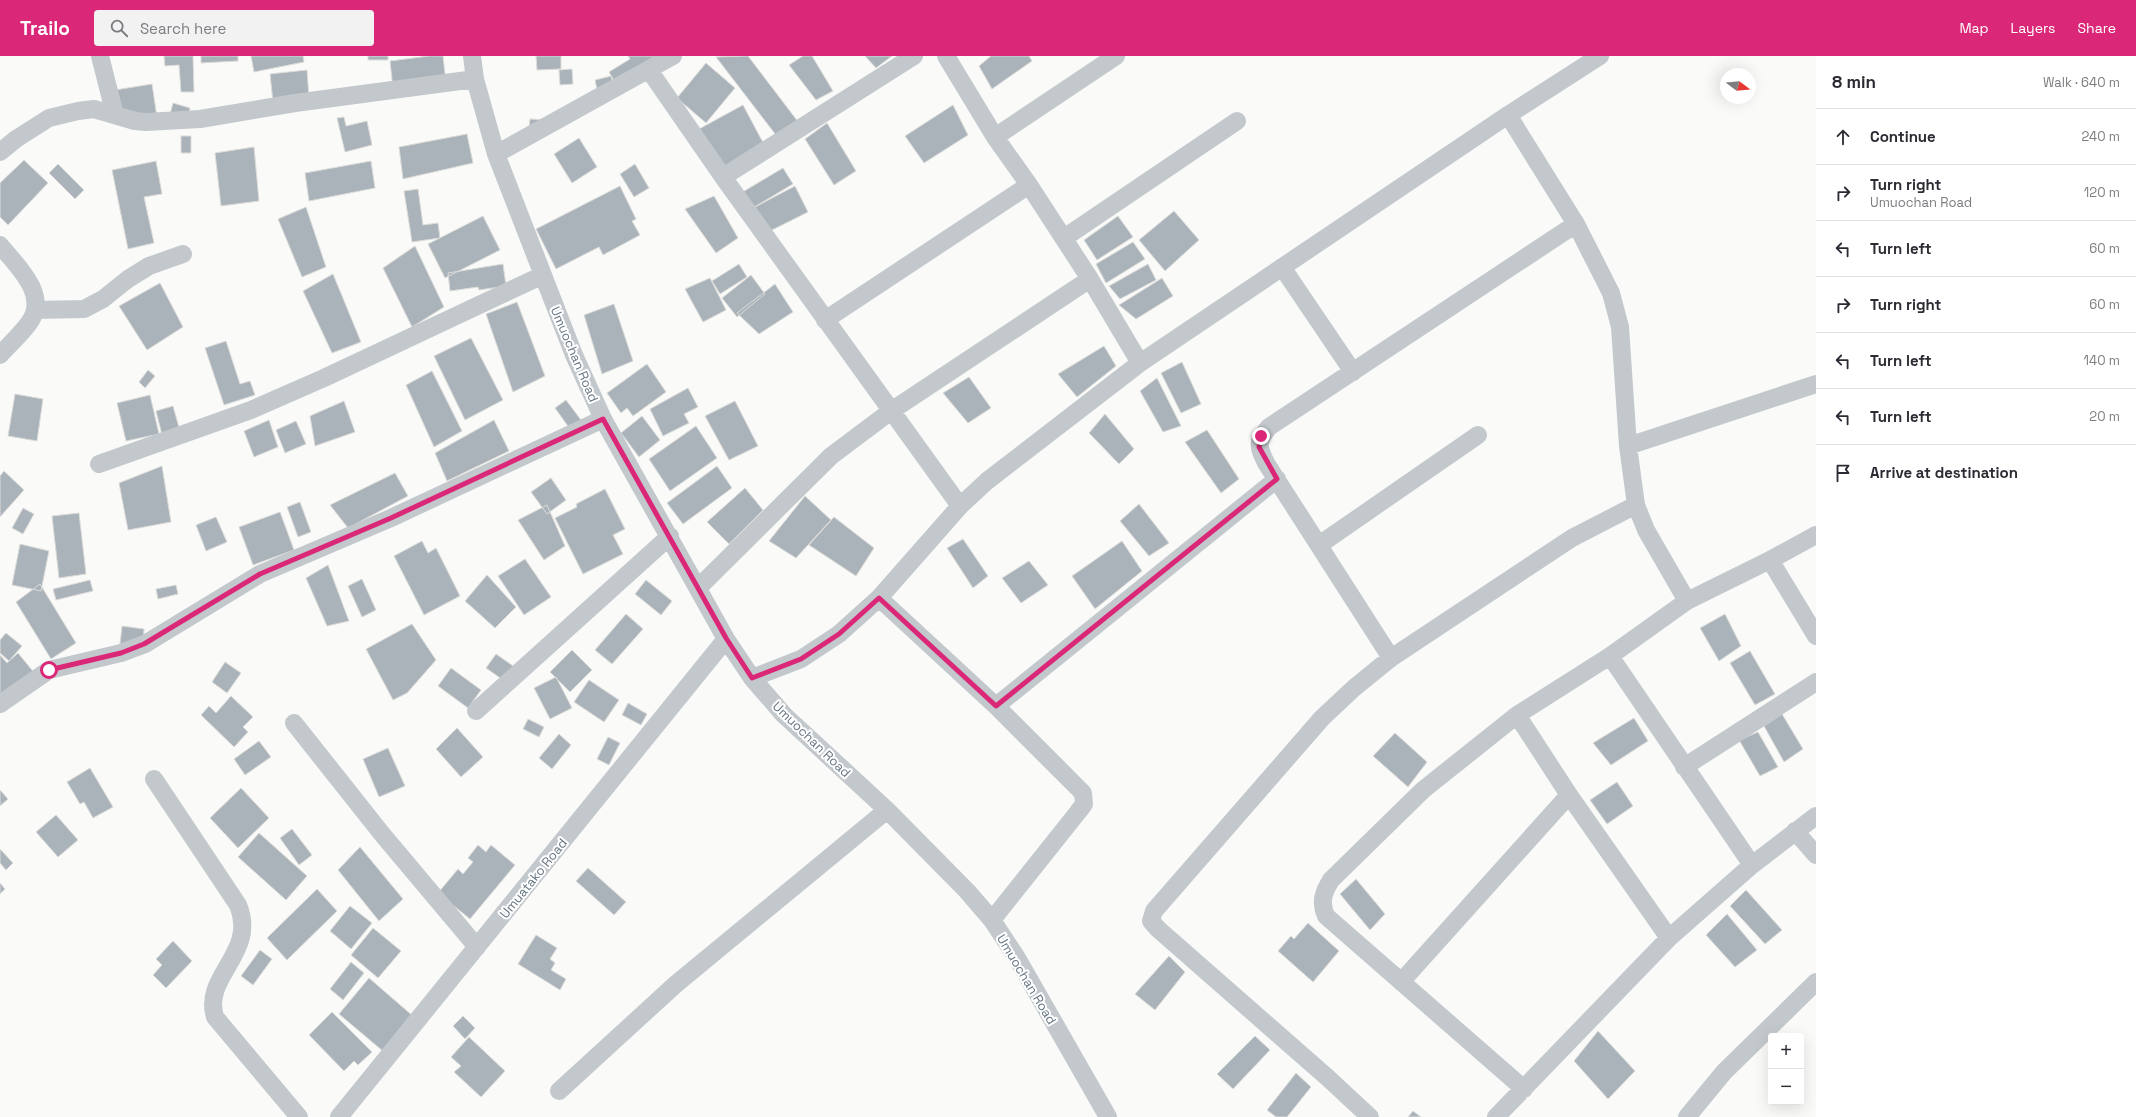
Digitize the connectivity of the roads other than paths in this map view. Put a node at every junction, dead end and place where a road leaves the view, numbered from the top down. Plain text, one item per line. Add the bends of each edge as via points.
1 (100, 56) edge
2 (472, 56) edge
3 (673, 56) edge
4 (914, 56) edge
5 (946, 56) edge
6 (1116, 56) edge
7 (1600, 56) edge
8 (649, 70) junction
9 (475, 79) junction
10 (115, 115) junction
11 (1508, 115) junction
12 (1237, 120) dead end
13 (995, 137) junction
14 (0, 152) edge
15 (496, 154) junction
16 (723, 177) junction
17 (1029, 185) junction
18 (1576, 224) junction
19 (1064, 238) junction
20 (0, 245) edge
21 (183, 254) dead end
22 (1282, 267) junction
23 (543, 274) junction
24 (1090, 278) junction
25 (36, 310) junction
26 (826, 320) junction
27 (0, 355) edge
28 (1140, 363) junction
29 (1353, 372) junction
30 (1816, 384) edge
31 (891, 411) junction
32 (603, 419) junction
33 (1478, 435) dead end
34 (1628, 446) junction
35 (99, 464) dead end
36 (1277, 479) junction
37 (1636, 505) junction
38 (960, 506) junction
39 (1816, 535) edge
40 (670, 536) junction
41 (1319, 545) junction
42 (1770, 560) junction
43 (698, 588) junction
44 (879, 598) junction
45 (1687, 601) junction
46 (1816, 636) edge
47 (726, 638) junction
48 (1610, 656) junction
49 (1391, 658) junction
50 (752, 678) junction
51 (1816, 682) edge
52 (0, 704) edge
53 (996, 706) junction
54 (476, 711) dead end
55 (1517, 716) junction
56 (294, 723) dead end
57 (1684, 767) junction
58 (154, 779) dead end
59 (1569, 795) junction
60 (887, 810) junction
61 (1816, 816) edge
62 (1795, 831) junction
63 (1816, 855) edge
64 (1752, 865) junction
65 (992, 920) junction
66 (1669, 938) junction
67 (477, 947) junction
68 (1401, 982) junction
69 (1816, 982) edge
70 (1524, 1089) junction
71 (559, 1091) dead end
72 (299, 1117) edge
73 (340, 1117) edge
74 (1108, 1117) edge
75 (1370, 1117) edge
76 (1496, 1117) edge
77 (1687, 1117) edge

1 - 10 street
2 - 9 street, Umuochan Road
3 - 8 street
4 - 16 street
5 - 13 street
6 - 13 street
7 - 11 street
8 - 15 street
8 - 16 street
9 - 10 street via 295,103 200,119 146,122
9 - 15 street, Umuochan Road
10 - 14 street via 94,109 49,118
11 - 18 street
11 - 22 street
12 - 19 street
13 - 17 street
15 - 23 street, Umuochan Road
16 - 26 street
17 - 19 street
17 - 26 street
18 - 29 street
18 - 34 street via 1611,293 1620,327
19 - 24 street
20 - 25 street via 29,282 35,296
21 - 25 street via 149,266 103,299 84,309
22 - 28 street
22 - 29 street
23 - 32 street, Umuochan Road via 574,355
23 - 35 street via 251,410
24 - 28 street
24 - 31 street
25 - 27 street via 30,322
26 - 31 street
28 - 38 street via 987,481
29 - 36 street via 1269,427 1261,436 1259,447
30 - 34 street
31 - 38 street
31 - 43 street via 831,456
32 - 40 street, Umuochan Road
32 - 52 street via 391,518 260,574 144,644 121,653 49,670
33 - 41 street
34 - 37 street
36 - 41 street
36 - 53 street
37 - 45 street via 1646,530
37 - 49 street via 1572,538
38 - 44 street
39 - 42 street
40 - 43 street, Umuochan Road
40 - 54 street
41 - 49 street
42 - 45 street
42 - 46 street
43 - 47 street, Umuochan Road
44 - 50 street via 839,634 801,659
44 - 53 street
45 - 48 street
47 - 50 street, Umuochan Road
47 - 67 street, Umuatako Road
48 - 55 street
48 - 57 street
49 - 75 street via 1322,718 1154,911 1151,920 1158,929
50 - 60 street, Umuochan Road via 784,715
51 - 57 street
53 - 65 street via 1083,793 1084,804
55 - 59 street
55 - 68 street via 1424,790 1331,880 1324,893 1322,906 1326,916
56 - 67 street via 382,834
57 - 64 street
58 - 72 street via 238,904 243,918 240,943 214,994 212,1007 216,1017
59 - 66 street
59 - 68 street
60 - 65 street, Umuochan Road via 967,890
60 - 71 street via 676,984
61 - 62 street
62 - 63 street
62 - 64 street
64 - 66 street
65 - 74 street, Umuochan Road via 1017,958
66 - 70 street
67 - 73 street, Umuatako Road
68 - 70 street
69 - 77 street via 1724,1072
70 - 76 street

